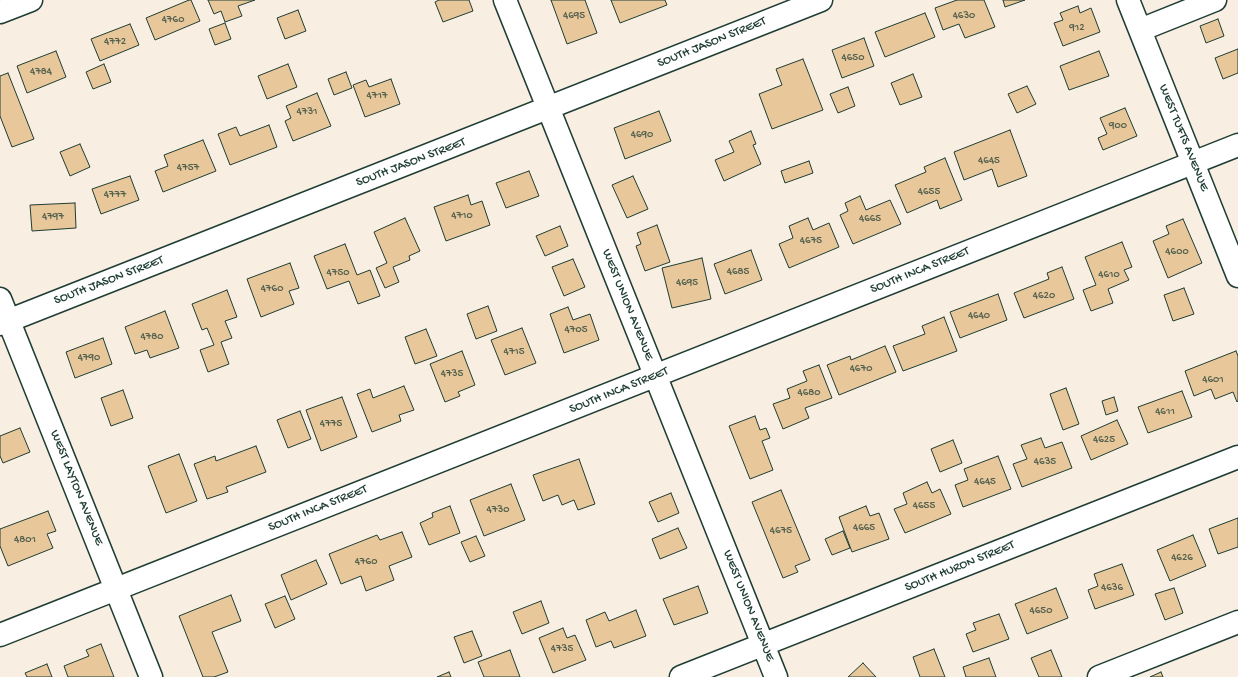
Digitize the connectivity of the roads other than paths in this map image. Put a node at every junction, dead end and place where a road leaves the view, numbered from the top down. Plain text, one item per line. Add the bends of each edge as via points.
1 (31, 0) edge
2 (505, 0) edge
3 (821, 0) edge
4 (1128, 0) edge
5 (1215, 0) edge
6 (0, 12) edge
7 (1140, 30) junction
8 (548, 109) junction
9 (1238, 145) edge
10 (1193, 163) junction
11 (1238, 276) edge
12 (0, 299) edge
13 (4, 322) edge
14 (656, 376) junction
15 (1238, 457) edge
16 (116, 589) junction
17 (1238, 622) edge
18 (0, 635) edge
19 (763, 645) junction
20 (151, 677) edge
21 (681, 677) edge
22 (776, 677) edge
23 (1099, 677) edge

1 - 6 street
2 - 8 street, WEST UNION AVENUE
3 - 8 street, SOUTH JASON STREET
4 - 7 street, WEST TUFTS AVENUE
5 - 7 street
7 - 10 street, WEST TUFTS AVENUE
8 - 13 street, SOUTH JASON STREET
8 - 14 street, WEST UNION AVENUE
9 - 10 street, SOUTH INCA STREET
10 - 11 street, WEST TUFTS AVENUE
10 - 14 street, SOUTH INCA STREET
12 - 13 street, WEST LAYTON AVENUE
13 - 16 street, WEST LAYTON AVENUE
14 - 16 street, SOUTH INCA STREET
14 - 19 street, WEST UNION AVENUE
15 - 19 street, SOUTH HURON STREET
16 - 18 street, SOUTH INCA STREET
16 - 20 street, WEST LAYTON AVENUE
17 - 23 street
19 - 21 street, SOUTH HURON STREET
19 - 22 street, WEST UNION AVENUE

